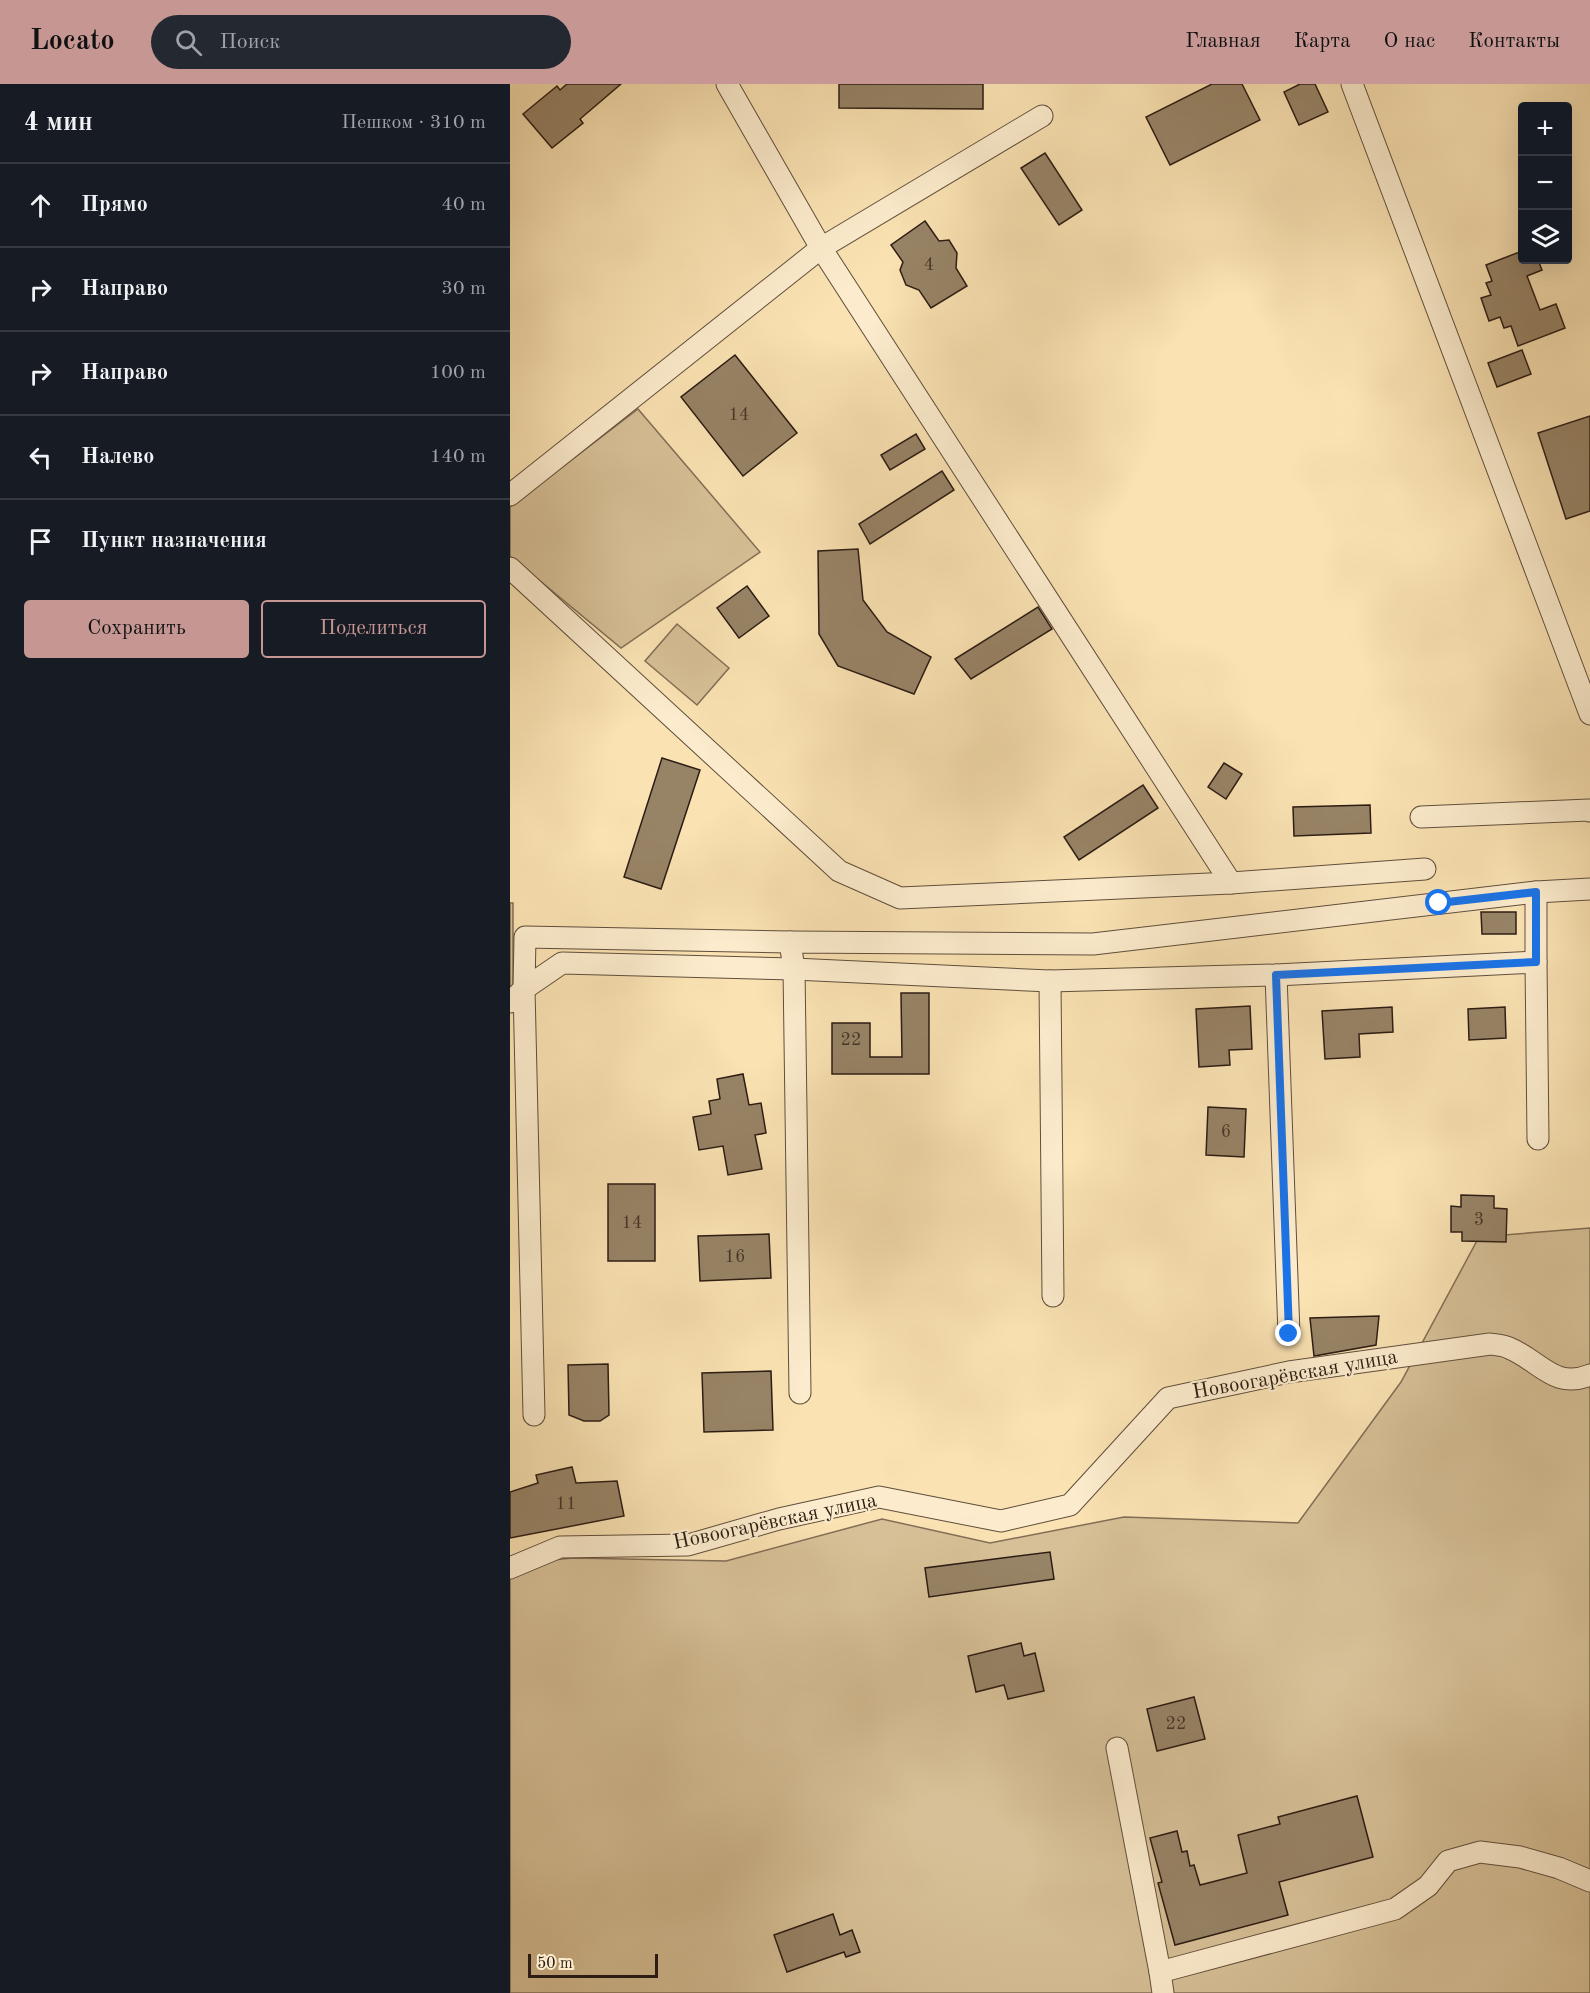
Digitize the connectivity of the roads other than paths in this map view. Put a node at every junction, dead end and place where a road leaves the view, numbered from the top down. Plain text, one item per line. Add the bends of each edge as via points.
1 (727, 84) edge
2 (1352, 84) edge
3 (1042, 116) dead end
4 (821, 249) junction
5 (510, 495) edge
6 (510, 568) edge
7 (1590, 714) edge
8 (1590, 811) edge
9 (1421, 817) dead end
10 (1425, 869) dead end
11 (1231, 883) junction
12 (1590, 889) edge
13 (1536, 892) junction
14 (790, 942) junction
15 (1536, 962) junction
16 (794, 969) junction
17 (1276, 975) junction
18 (1050, 981) junction
19 (517, 996) edge
20 (1538, 1139) dead end
21 (1053, 1296) dead end
22 (1289, 1334) dead end
23 (1590, 1375) edge
24 (800, 1393) dead end
25 (534, 1415) dead end
26 (510, 1568) edge
27 (1117, 1748) dead end
28 (1590, 1881) edge
29 (1162, 1983) edge

1 - 4 street
2 - 7 street
3 - 4 street
4 - 5 street
4 - 11 street
6 - 11 street via 839,871 900,898
8 - 9 street
10 - 11 street
12 - 13 street
13 - 14 street via 1093,944
13 - 15 street
14 - 16 street
14 - 19 street via 525,937
15 - 17 street
15 - 20 street
16 - 18 street
16 - 19 street via 562,963
16 - 24 street
17 - 18 street
17 - 22 street
18 - 21 street
19 - 25 street
23 - 26 street, Новоогарёвская улица via 1578,1380 1559,1379 1508,1347 1490,1344 1289,1372 1168,1398 1070,1505 1001,1521 879,1497 688,1545 560,1547
27 - 29 street
28 - 29 street via 1520,1857 1480,1852 1448,1861 1428,1886 1395,1910

